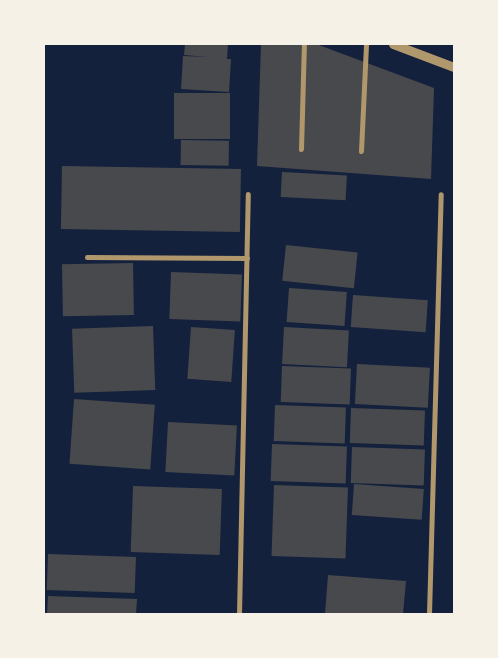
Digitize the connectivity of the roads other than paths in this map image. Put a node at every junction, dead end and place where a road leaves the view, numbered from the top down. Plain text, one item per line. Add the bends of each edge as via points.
1 (304, 44) edge
2 (366, 44) edge
3 (393, 44) edge
4 (454, 67) edge
5 (302, 149) dead end
6 (361, 151) dead end
7 (248, 194) dead end
8 (441, 194) dead end
9 (87, 257) dead end
10 (247, 258) junction
11 (239, 614) edge
12 (429, 614) edge

1 - 5 street
2 - 6 street
3 - 4 street
7 - 10 street
8 - 12 street
9 - 10 street
10 - 11 street

